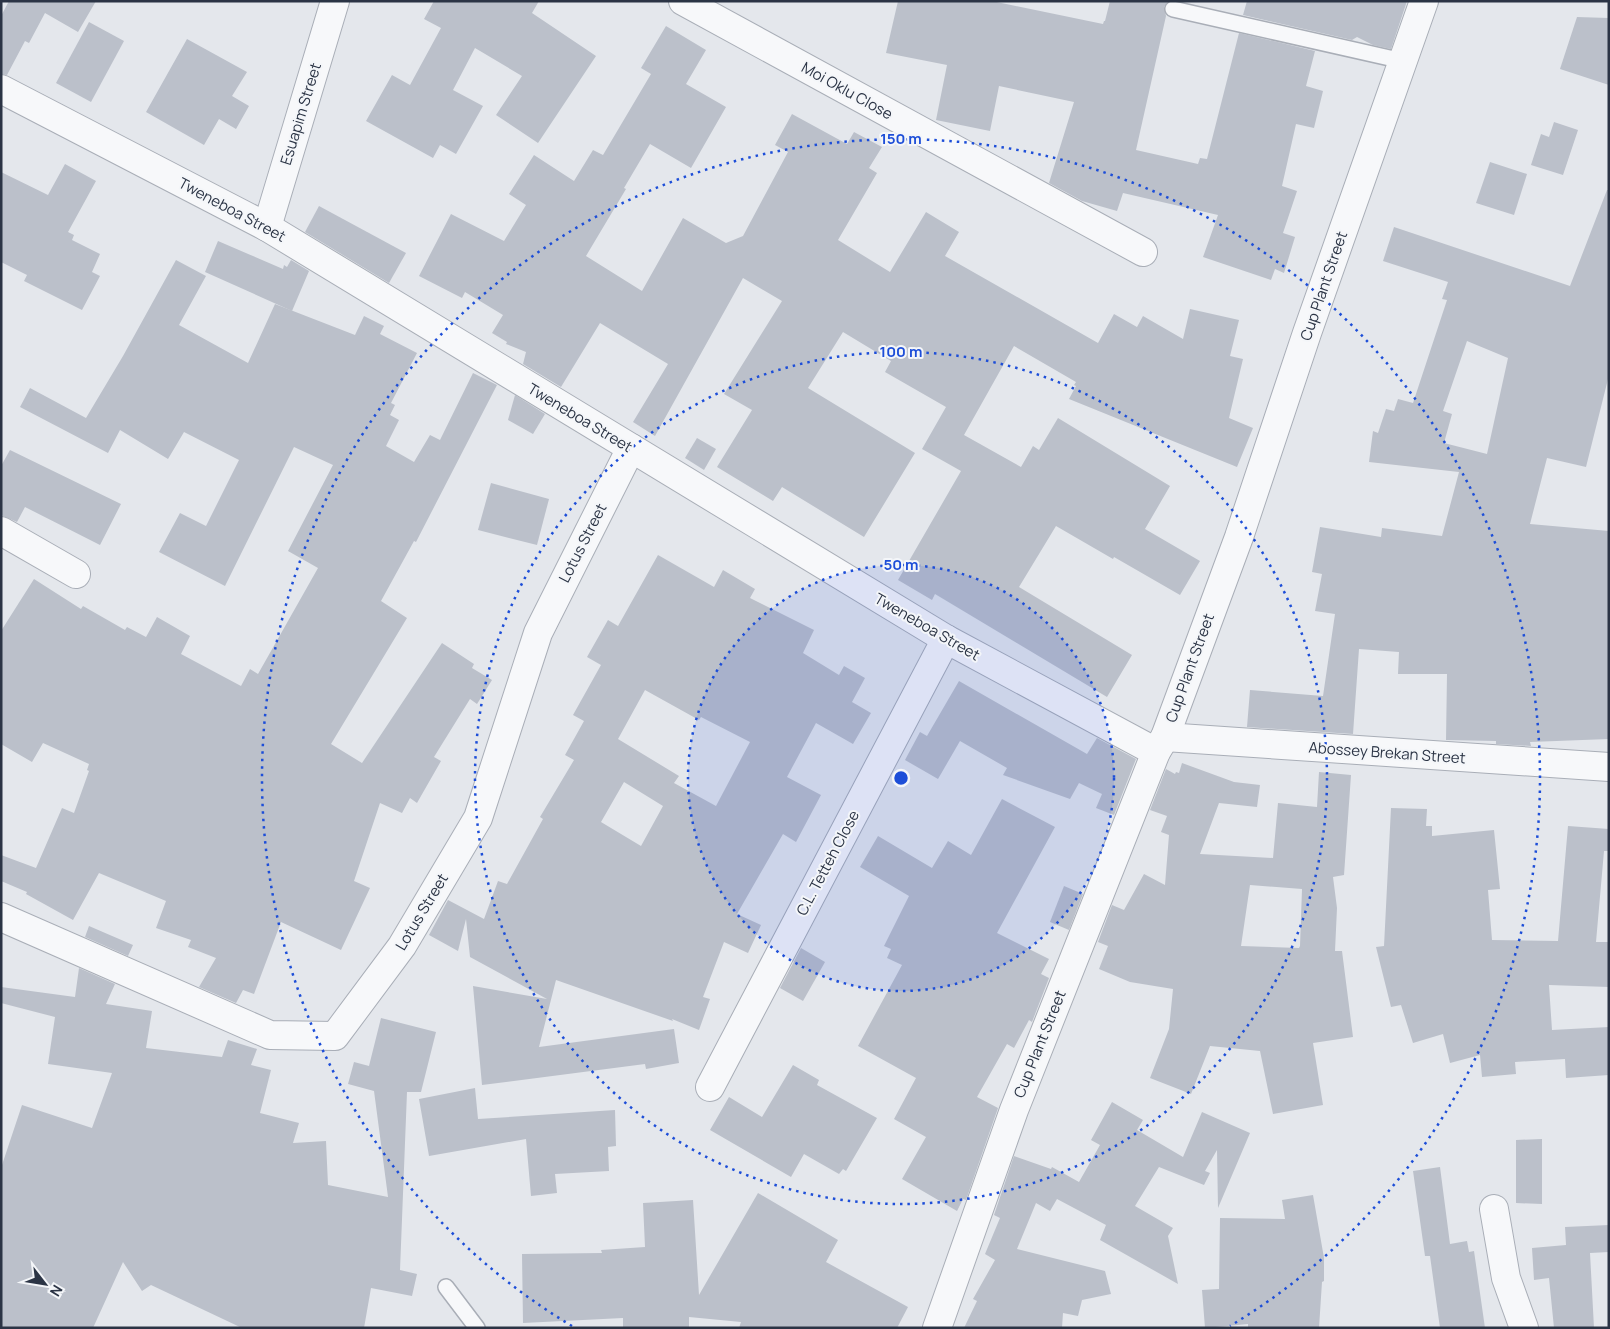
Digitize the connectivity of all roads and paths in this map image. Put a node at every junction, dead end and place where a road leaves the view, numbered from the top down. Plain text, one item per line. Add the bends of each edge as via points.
1 (335, 1) edge
2 (683, 1) edge
3 (1424, 1) edge
4 (1173, 8) dead end
5 (1403, 61) junction
6 (1, 89) edge
7 (267, 227) junction
8 (1143, 252) dead end
9 (631, 448) junction
10 (1, 531) edge
11 (76, 574) dead end
12 (946, 639) junction
13 (1160, 745) junction
14 (1609, 767) edge
15 (1, 917) edge
16 (710, 1087) dead end
17 (1494, 1210) dead end
18 (446, 1287) dead end
19 (477, 1328) edge
20 (937, 1328) edge
21 (1524, 1328) edge

1 - 7 street, Esuapim Street
2 - 8 street, Moi Oklu Close
3 - 5 street, Cup Plant Street
4 - 5 lane
5 - 13 street, Cup Plant Street via 1239,537
6 - 7 street, Tweneboa Street
7 - 9 street, Tweneboa Street
9 - 12 street, Tweneboa Street
9 - 15 street, Lotus Street via 538,633 478,818 402,946 335,1036 270,1035
10 - 11 street
12 - 13 street, Tweneboa Street
12 - 16 street, C.L. Tetteh Close
13 - 14 street, Abossey Brekan Street
13 - 20 street, Cup Plant Street via 1014,1110
17 - 21 street via 1506,1278
18 - 19 lane

